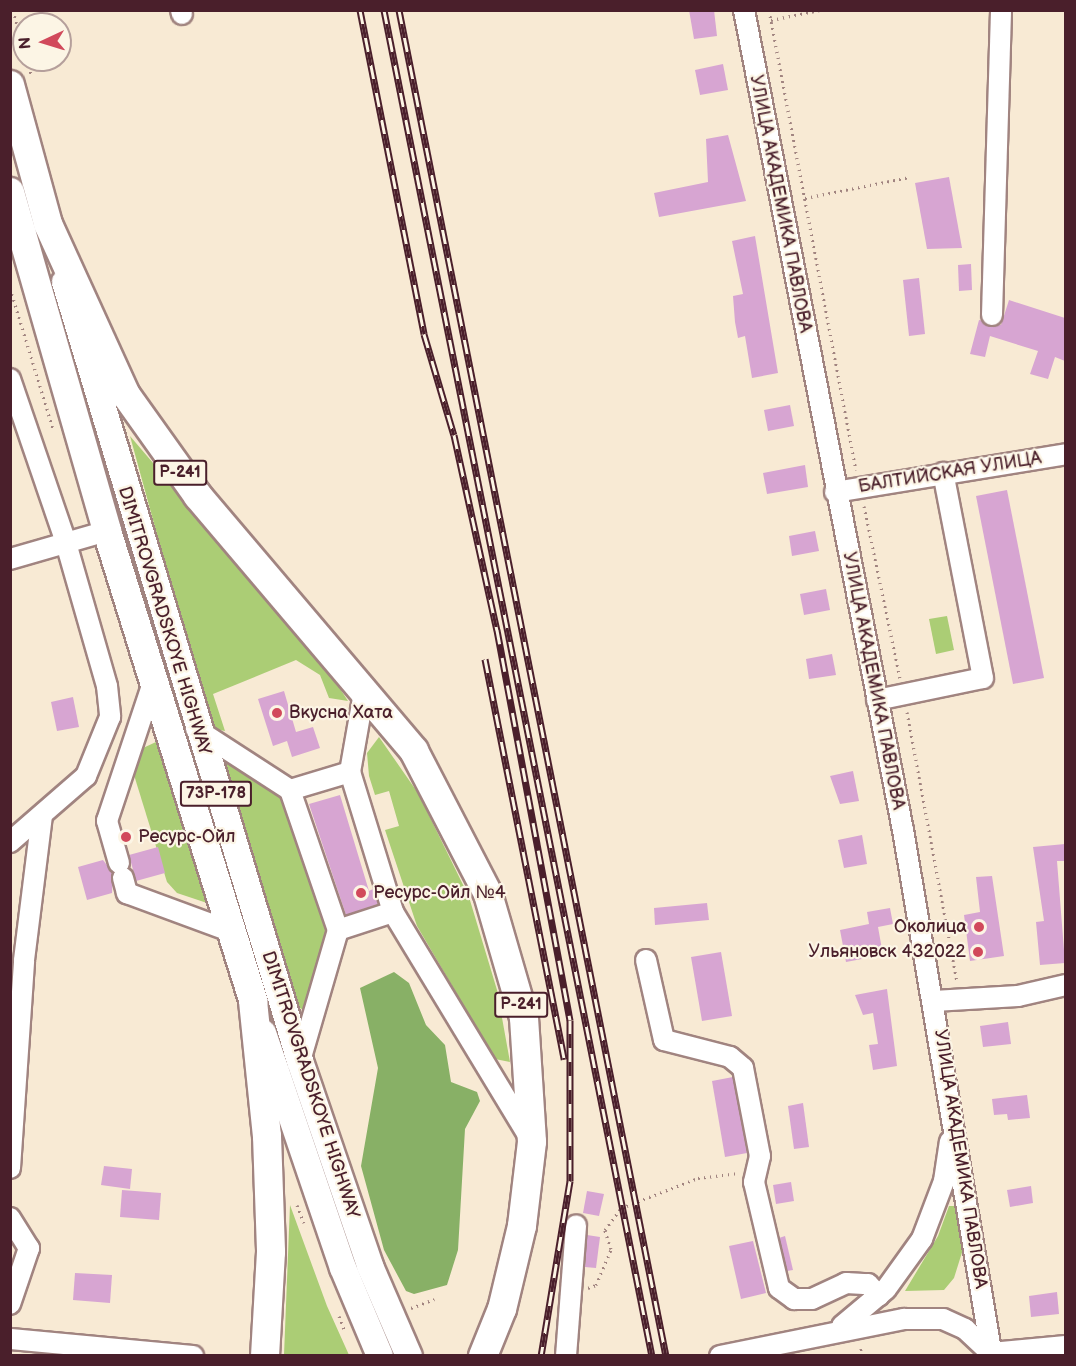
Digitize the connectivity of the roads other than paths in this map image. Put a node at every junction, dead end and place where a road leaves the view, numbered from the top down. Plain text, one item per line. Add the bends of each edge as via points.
1 (744, 10) edge
2 (1001, 10) edge
3 (10, 85) edge
4 (10, 192) edge
5 (26, 229) edge
6 (992, 315) dead end
7 (10, 379) edge
8 (1065, 454) edge
9 (943, 473) junction
10 (835, 492) junction
11 (107, 531) junction
12 (66, 543) junction
13 (10, 559) edge
14 (153, 683) junction
15 (365, 687) junction
16 (877, 700) junction
17 (196, 729) junction
18 (350, 772) junction
19 (290, 790) junction
20 (42, 815) junction
21 (10, 842) edge
22 (393, 912) junction
23 (338, 930) junction
24 (230, 931) junction
25 (646, 960) dead end
26 (1065, 985) edge
27 (253, 1001) junction
28 (934, 1001) junction
29 (300, 1061) junction
30 (949, 1090) junction
31 (532, 1142) junction
32 (10, 1168) edge
33 (10, 1218) edge
34 (576, 1225) dead end
35 (879, 1296) junction
36 (10, 1304) edge
37 (840, 1328) junction
38 (10, 1339) edge
39 (1065, 1346) edge
40 (991, 1354) edge
41 (193, 1356) edge
42 (265, 1356) edge
43 (380, 1356) edge
44 (409, 1356) edge
45 (483, 1356) edge
46 (566, 1356) edge
47 (720, 1356) edge

1 - 10 street, УЛИЦА АКАДЕМИКА ПАВЛОВА
2 - 6 street
3 - 5 highway, DIMITROVGRADSKOYE HIGHWAY / Р-241
4 - 5 highway, DIMITROVGRADSKOYE HIGHWAY / Р-241
5 - 11 highway, DIMITROVGRADSKOYE HIGHWAY / Р-241
5 - 15 highway, Р-241 via 165,455
5 - 17 main road, DIMITROVGRADSKOYE HIGHWAY / 73Р-178
7 - 12 street
8 - 9 street, БАЛТИЙСКАЯ УЛИЦА
9 - 10 street, БАЛТИЙСКАЯ УЛИЦА
9 - 16 street via 983,678
10 - 16 street, УЛИЦА АКАДЕМИКА ПАВЛОВА
11 - 12 street
11 - 14 highway, DIMITROVGRADSKOYE HIGHWAY / Р-241
12 - 13 street
12 - 20 street via 107,686 110,717 86,776
14 - 24 highway, DIMITROVGRADSKOYE HIGHWAY / Р-241
14 - 24 street via 107,821 128,893
15 - 18 street
15 - 31 highway, Р-241 via 420,761 488,894 524,1018
16 - 28 street, УЛИЦА АКАДЕМИКА ПАВЛОВА
17 - 19 street
17 - 29 main road, DIMITROVGRADSKOYE HIGHWAY / 73Р-178
18 - 19 street
18 - 22 street
19 - 23 street
20 - 21 street
20 - 32 street via 24,960
22 - 23 street
22 - 31 street
23 - 29 street
24 - 27 highway, DIMITROVGRADSKOYE HIGHWAY / Р-241
25 - 35 street via 664,1040 730,1057 743,1068 760,1156 753,1182 780,1288 794,1299 812,1299 846,1283 868,1284
26 - 28 street via 1018,996
27 - 42 highway, Р-241 via 267,1148 271,1252
27 - 43 main road, DIMITROVGRADSKOYE HIGHWAY via 343,1268
28 - 30 street, УЛИЦА АКАДЕМИКА ПАВЛОВА
29 - 44 main road, DIMITROVGRADSKOYE HIGHWAY / 73Р-178 via 366,1255
30 - 35 street via 950,1151 935,1211 906,1265
30 - 40 street, УЛИЦА АКАДЕМИКА ПАВЛОВА
31 - 45 highway, Р-241 via 522,1226 502,1309
33 - 36 street via 29,1248
34 - 46 street via 575,1292
35 - 37 street
37 - 40 street via 943,1319 965,1329
37 - 47 street
38 - 41 street
39 - 40 street

